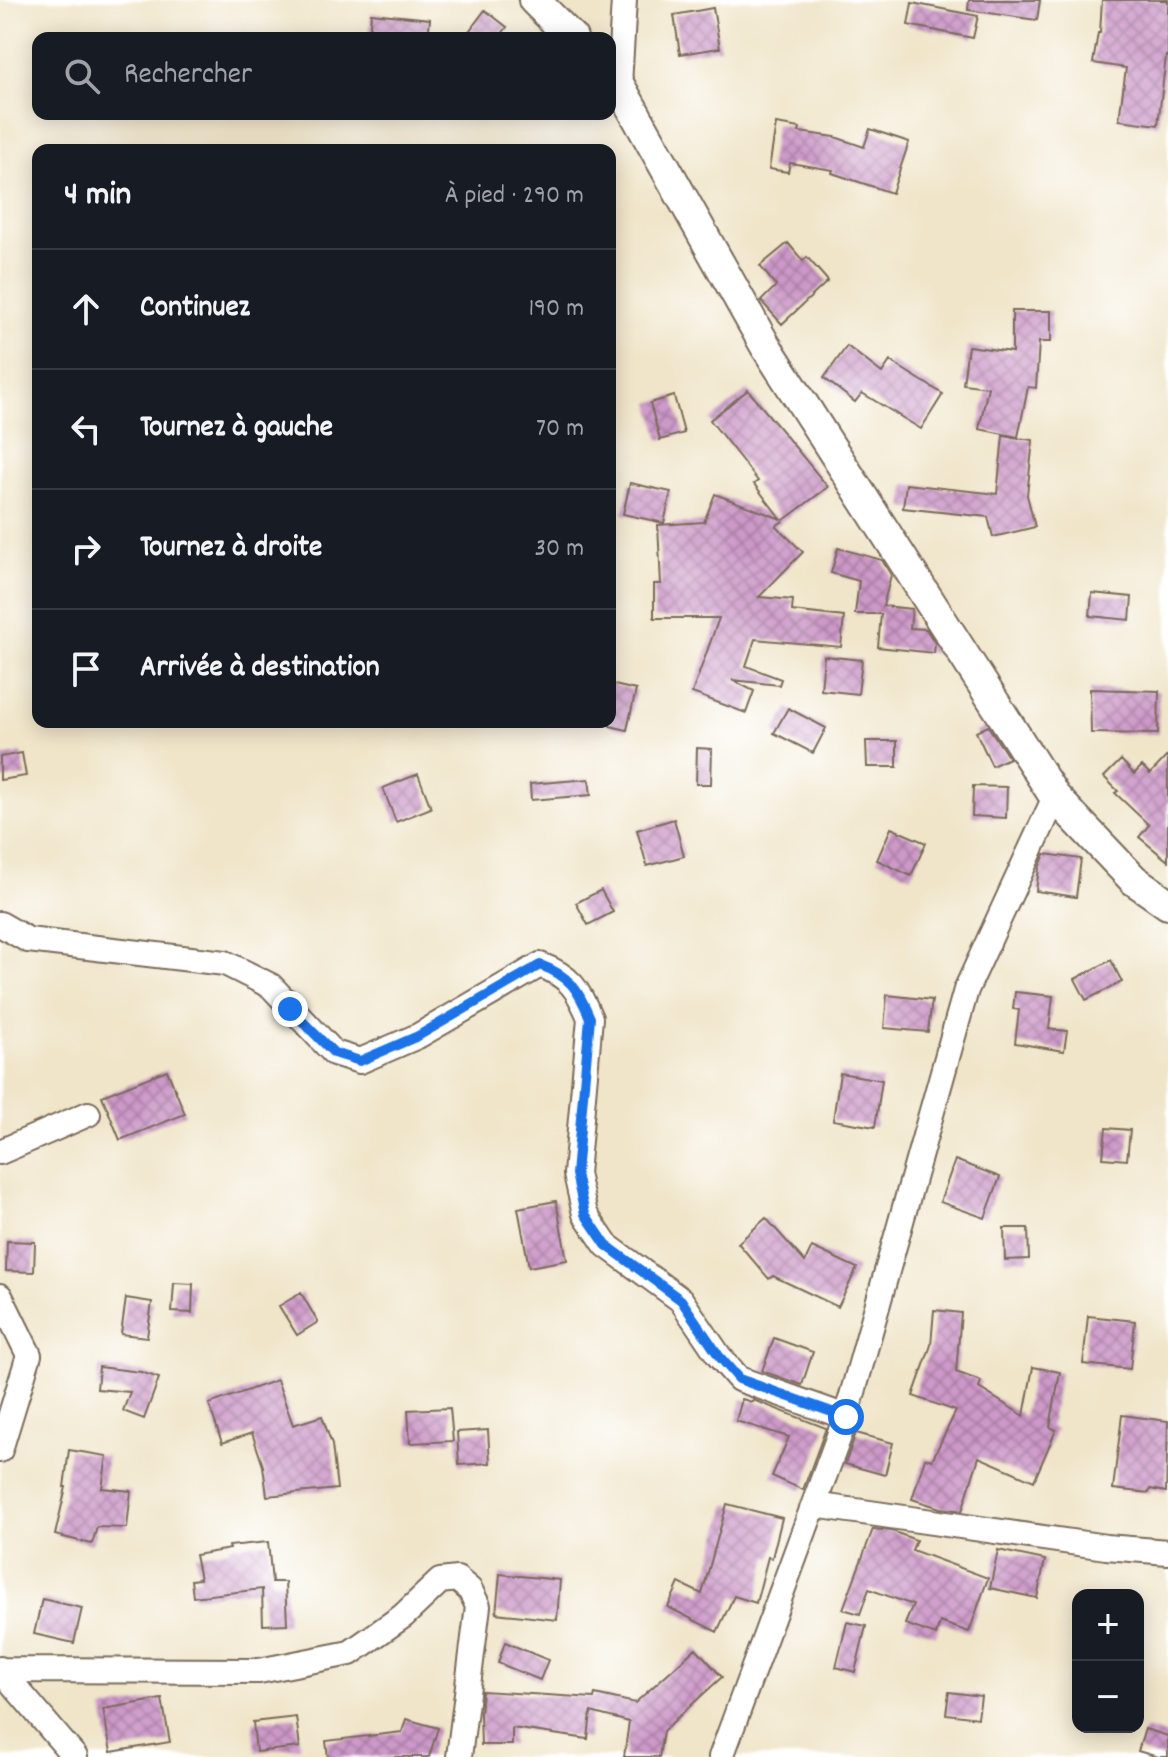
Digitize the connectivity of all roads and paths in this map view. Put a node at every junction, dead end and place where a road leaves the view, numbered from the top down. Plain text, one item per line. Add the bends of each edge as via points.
1 (534, 0) edge
2 (624, 0) edge
3 (566, 32) edge
4 (616, 71) edge
5 (616, 82) edge
6 (1055, 797) junction
7 (1168, 904) edge
8 (0, 924) edge
9 (88, 1114) dead end
10 (0, 1152) edge
11 (0, 1296) edge
12 (846, 1417) junction
13 (0, 1450) edge
14 (814, 1505) junction
15 (1168, 1552) edge
16 (1, 1670) edge
17 (75, 1757) edge
18 (459, 1757) edge
19 (721, 1757) edge

1 - 3 street
2 - 4 street
5 - 6 street via 765,345
6 - 7 street via 1134,880
6 - 12 street via 966,990
8 - 12 street via 28,940 225,963 271,986 334,1053 360,1061 418,1036 540,965 560,972 580,994 590,1018 576,1174 585,1214 606,1245 681,1300 739,1379
9 - 10 street
11 - 13 street via 29,1355
12 - 14 street
14 - 15 street
14 - 19 street
16 - 17 street
16 - 18 street via 259,1671 350,1653 403,1616 440,1581 457,1579 478,1606

